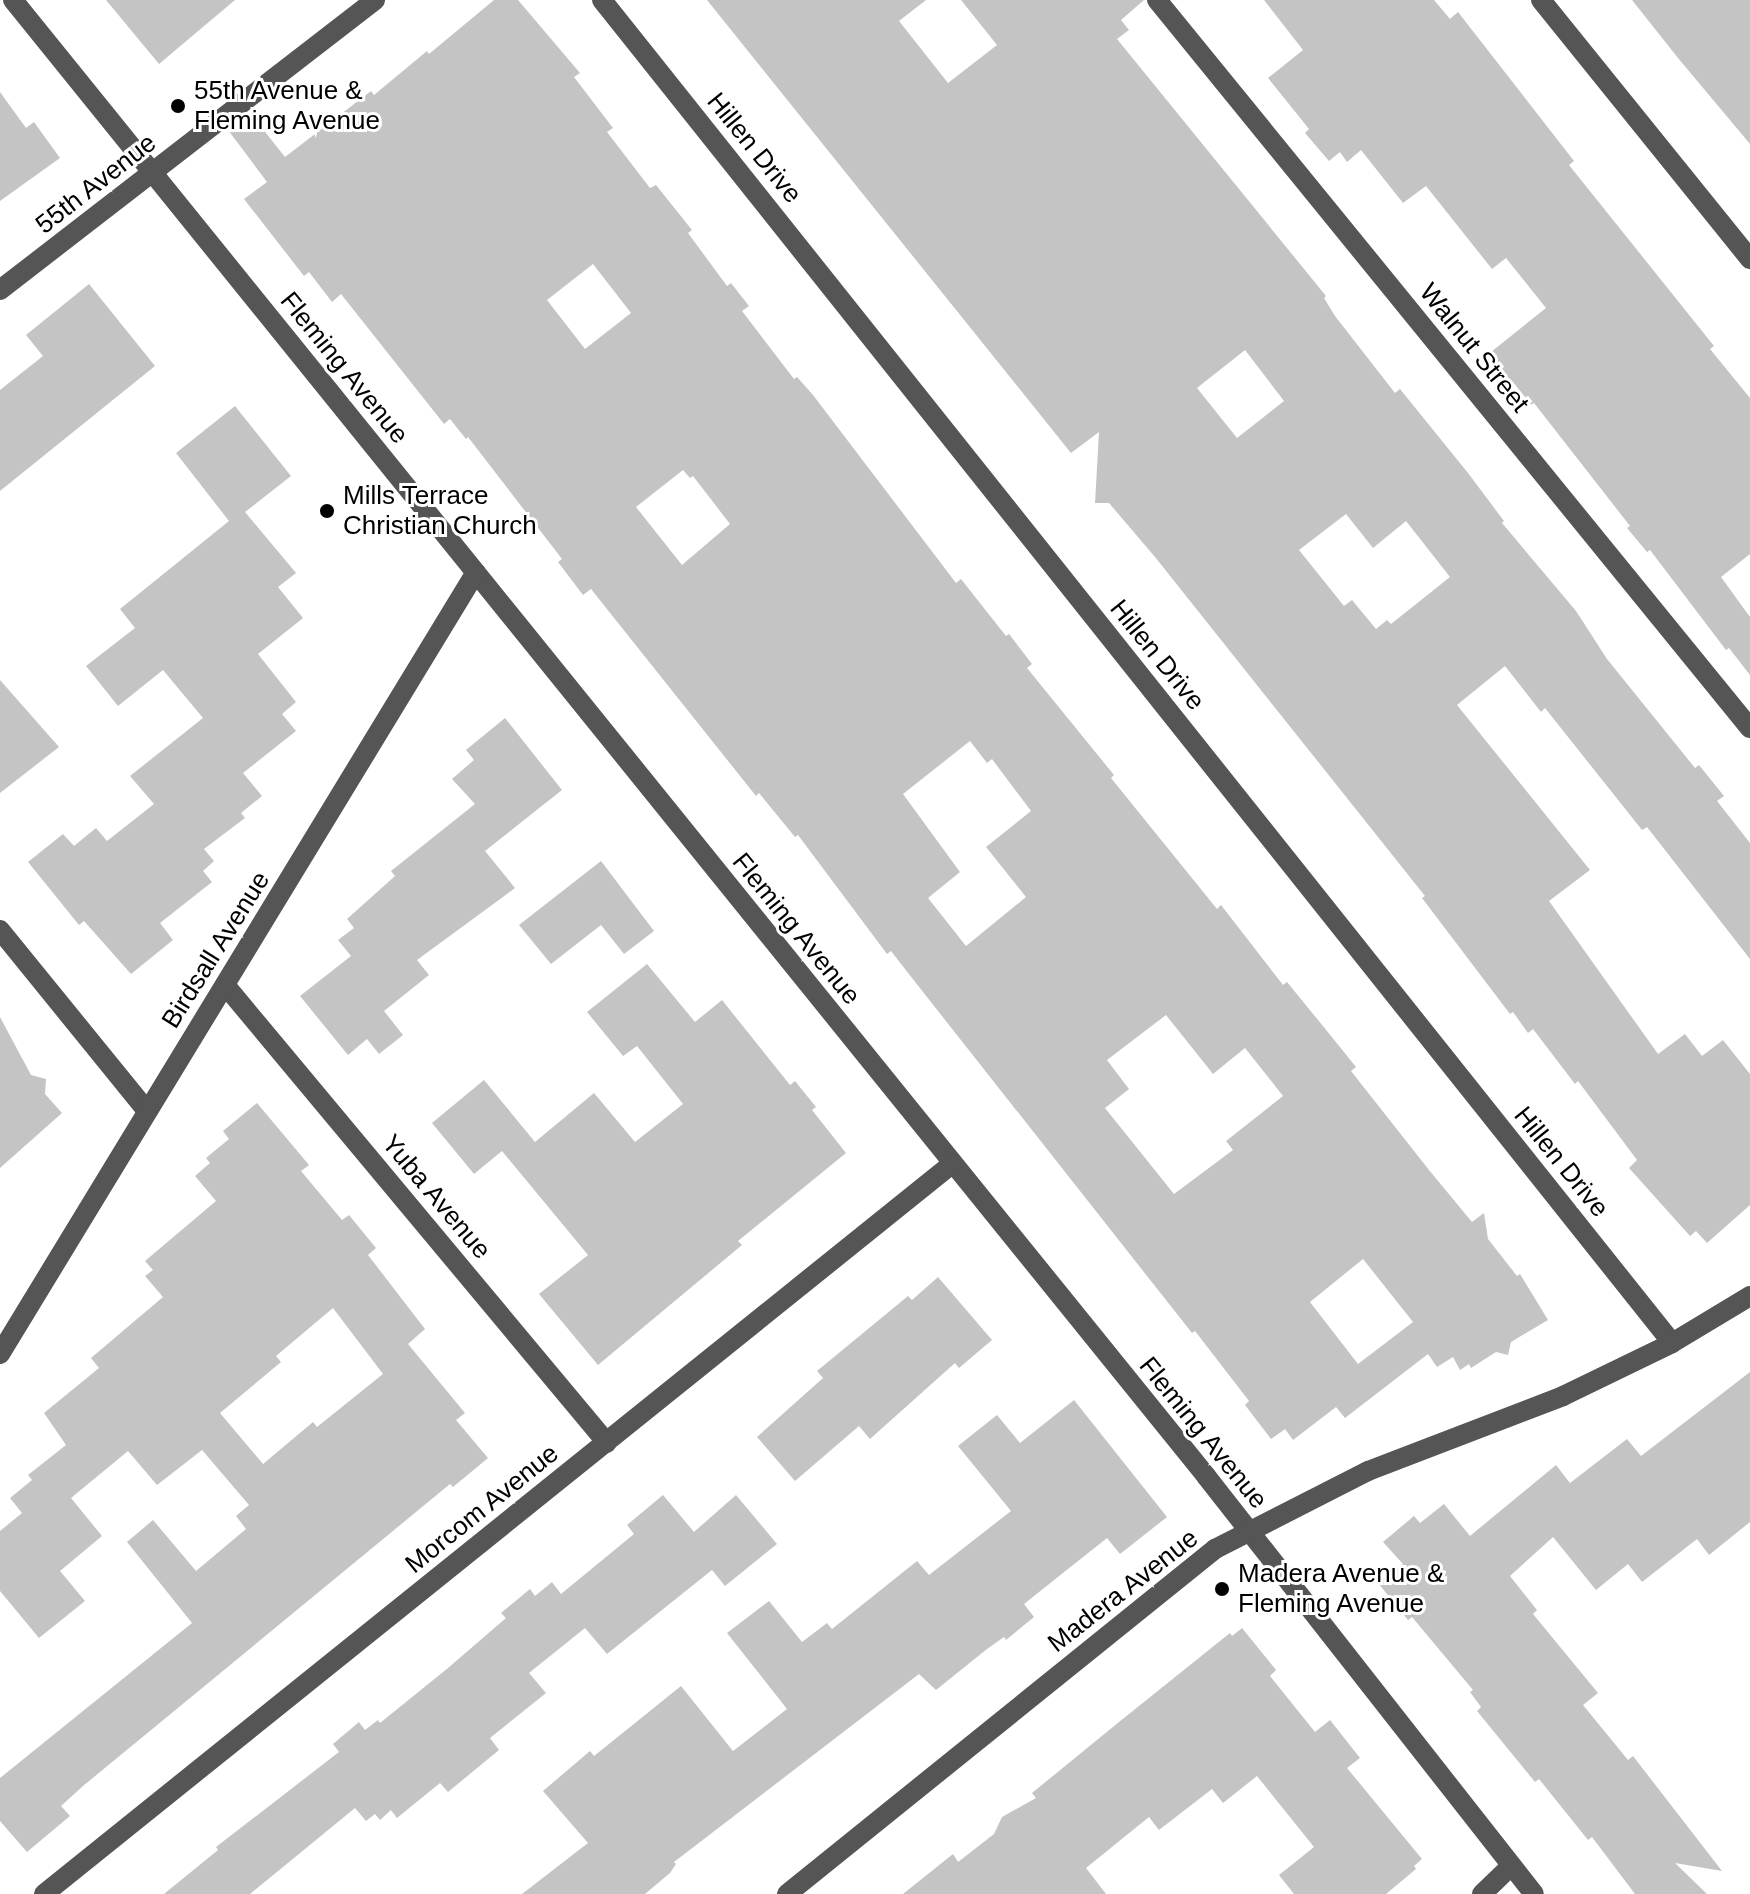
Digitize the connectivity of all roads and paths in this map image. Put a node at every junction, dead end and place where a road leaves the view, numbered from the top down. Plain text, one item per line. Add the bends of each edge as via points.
1 (13, 0) edge
2 (375, 0) edge
3 (602, 0) edge
4 (1157, 0) edge
5 (1541, 0) edge
6 (154, 173) junction
7 (1750, 259) edge
8 (0, 290) edge
9 (476, 572) junction
10 (1750, 728) edge
11 (0, 930) edge
12 (225, 985) junction
13 (147, 1111) junction
14 (952, 1164) junction
15 (1750, 1296) edge
16 (1672, 1343) junction
17 (0, 1354) edge
18 (607, 1443) junction
19 (1250, 1532) junction
20 (1510, 1867) junction
21 (44, 1894) edge
22 (787, 1894) edge
23 (1482, 1894) edge
24 (1534, 1894) edge

1 - 6 street, Fleming Avenue
2 - 6 street, 55th Avenue
3 - 16 street, Hillen Drive
4 - 10 street, Walnut Street
5 - 7 street
6 - 8 street, 55th Avenue
6 - 9 street, Fleming Avenue
9 - 12 street, Birdsall Avenue
9 - 14 street, Fleming Avenue
11 - 13 street
12 - 13 street, Birdsall Avenue
12 - 18 street, Yuba Avenue
13 - 17 street, Birdsall Avenue
14 - 18 street, Morcom Avenue
14 - 19 street, Fleming Avenue
15 - 16 street, Madera Avenue
16 - 19 street, Madera Avenue via 1563,1396 1368,1471
18 - 21 street, Morcom Avenue
19 - 20 street, Fleming Avenue
19 - 22 street, Madera Avenue via 1215,1549
20 - 23 street
20 - 24 street, Fleming Avenue

